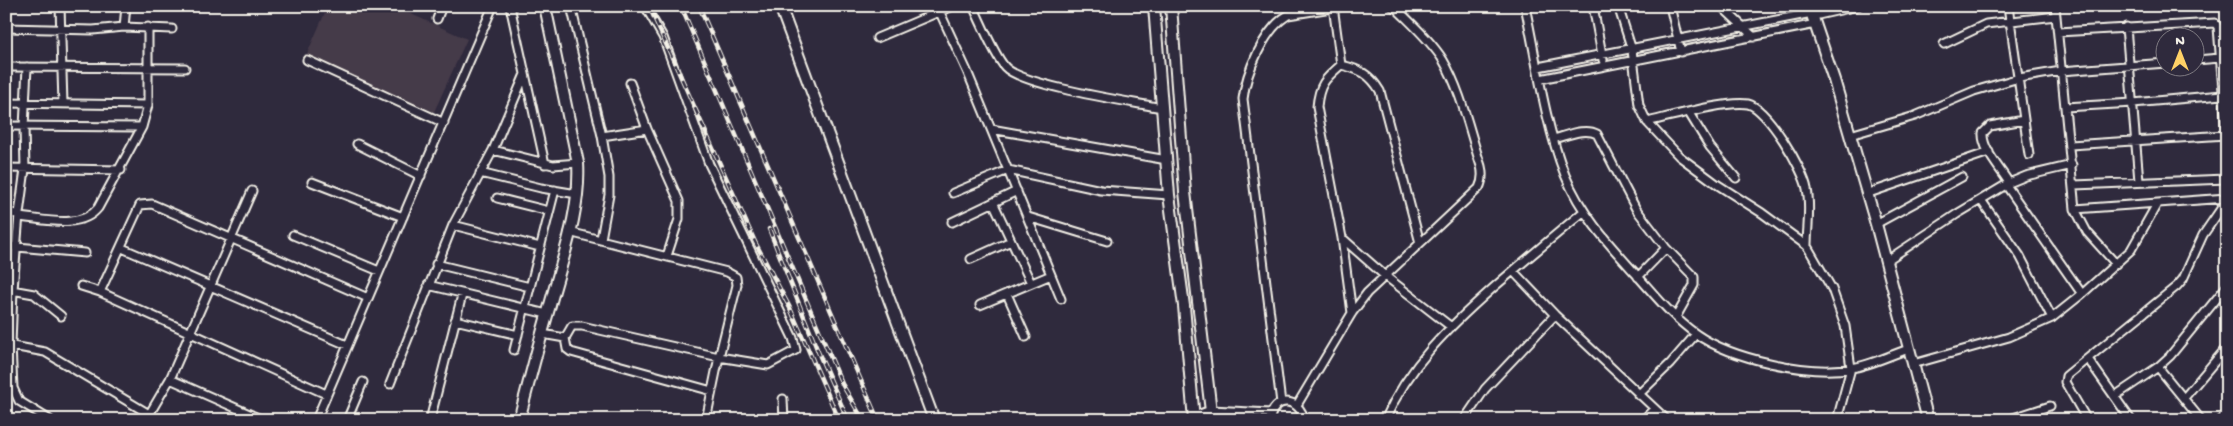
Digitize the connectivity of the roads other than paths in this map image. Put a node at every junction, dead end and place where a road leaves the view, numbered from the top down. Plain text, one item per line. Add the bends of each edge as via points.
1 (60, 6) edge
2 (126, 6) edge
3 (442, 6) edge
4 (493, 6) edge
5 (510, 6) edge
6 (545, 6) edge
7 (571, 6) edge
8 (645, 6) edge
9 (780, 6) edge
10 (953, 6) edge
11 (973, 6) edge
12 (1154, 6) edge
13 (1171, 6) edge
14 (1344, 6) edge
15 (1392, 6) edge
16 (1525, 6) edge
17 (1593, 6) edge
18 (1618, 6) edge
19 (1670, 6) edge
20 (1721, 6) edge
21 (1858, 6) edge
22 (2008, 6) edge
23 (2055, 6) edge
24 (1333, 7) edge
25 (939, 9) edge
26 (1813, 15) edge
27 (2056, 16) junction
28 (436, 19) dead end
29 (2010, 20) junction
30 (124, 27) junction
31 (148, 27) junction
32 (1743, 27) junction
33 (2126, 27) junction
34 (6, 28) edge
35 (61, 29) junction
36 (172, 29) dead end
37 (2058, 32) junction
38 (1754, 37) junction
39 (877, 38) dead end
40 (1678, 40) junction
41 (1944, 44) dead end
42 (1632, 50) junction
43 (1681, 52) junction
44 (1602, 56) junction
45 (2220, 58) junction
46 (2206, 59) edge
47 (307, 60) dead end
48 (1633, 61) junction
49 (2156, 64) edge
50 (1341, 65) junction
51 (62, 66) junction
52 (1604, 66) junction
53 (2129, 66) junction
54 (6, 67) edge
55 (27, 67) junction
56 (150, 67) junction
57 (1538, 67) junction
58 (185, 68) dead end
59 (2061, 71) junction
60 (525, 74) junction
61 (2019, 78) junction
62 (1540, 79) junction
63 (630, 83) dead end
64 (2222, 95) junction
65 (6, 103) edge
66 (25, 103) junction
67 (2133, 103) junction
68 (63, 104) junction
69 (148, 105) junction
70 (2065, 107) junction
71 (1162, 108) junction
72 (1688, 113) junction
73 (2024, 120) junction
74 (1647, 122) junction
75 (444, 123) junction
76 (6, 126) edge
77 (24, 126) junction
78 (142, 127) junction
79 (647, 129) junction
80 (991, 129) junction
81 (1850, 135) junction
82 (2226, 135) edge
83 (602, 136) junction
84 (1553, 139) junction
85 (2136, 142) junction
86 (2227, 142) edge
87 (357, 144) dead end
88 (2070, 146) junction
89 (493, 150) junction
90 (1990, 152) junction
91 (2030, 155) dead end
92 (1166, 160) junction
93 (578, 163) junction
94 (545, 164) junction
95 (2072, 165) junction
96 (6, 168) edge
97 (24, 169) junction
98 (121, 170) junction
99 (1008, 170) junction
100 (480, 173) junction
101 (2227, 174) edge
102 (421, 176) junction
103 (1962, 177) dead end
104 (1736, 178) dead end
105 (2227, 179) edge
106 (2139, 181) junction
107 (312, 182) dead end
108 (2008, 184) junction
109 (2074, 185) junction
110 (555, 190) junction
111 (252, 191) dead end
112 (1017, 191) junction
113 (954, 193) dead end
114 (578, 194) junction
115 (1866, 194) junction
116 (1169, 196) junction
117 (497, 198) dead end
118 (2227, 199) edge
119 (1981, 200) junction
120 (994, 204) junction
121 (2158, 204) junction
122 (2075, 209) junction
123 (549, 211) junction
124 (1583, 212) junction
125 (6, 213) edge
126 (19, 216) junction
127 (403, 217) junction
128 (1028, 218) junction
129 (952, 222) dead end
130 (1876, 224) junction
131 (453, 225) junction
132 (569, 232) junction
133 (293, 235) dead end
134 (1342, 238) junction
135 (231, 239) junction
136 (601, 239) junction
137 (1011, 241) junction
138 (1107, 241) dead end
139 (1420, 243) junction
140 (6, 246) edge
141 (17, 246) junction
142 (1807, 246) junction
143 (540, 247) junction
144 (122, 248) junction
145 (1666, 248) junction
146 (85, 253) dead end
147 (667, 256) junction
148 (971, 259) dead end
149 (1886, 261) junction
150 (436, 264) junction
151 (2116, 264) junction
152 (379, 271) junction
153 (1513, 271) junction
154 (1051, 275) junction
155 (1384, 275) junction
156 (1638, 277) junction
157 (1031, 283) junction
158 (428, 285) junction
159 (82, 286) dead end
160 (211, 286) junction
161 (2227, 286) edge
162 (530, 287) junction
163 (10, 290) edge
164 (100, 292) junction
165 (1007, 294) junction
166 (2082, 294) junction
167 (462, 295) junction
168 (368, 298) junction
169 (1061, 299) dead end
170 (980, 305) dead end
171 (525, 309) junction
172 (1352, 313) junction
173 (547, 314) junction
174 (1555, 315) junction
175 (61, 316) dead end
176 (1676, 317) junction
177 (2052, 318) junction
178 (455, 320) junction
179 (1450, 326) junction
180 (190, 334) junction
181 (518, 334) junction
182 (542, 334) junction
183 (1696, 334) junction
184 (1026, 336) dead end
185 (564, 338) junction
186 (9, 345) edge
187 (347, 345) junction
188 (2227, 347) edge
189 (1909, 349) junction
190 (514, 350) dead end
191 (719, 357) junction
192 (2088, 359) junction
193 (1912, 364) junction
194 (2158, 367) junction
195 (1851, 368) junction
196 (170, 379) junction
197 (363, 382) dead end
198 (390, 384) dead end
199 (712, 391) junction
200 (326, 394) junction
201 (1638, 395) junction
202 (2115, 396) junction
203 (2184, 398) junction
204 (783, 399) dead end
205 (1281, 403) junction
206 (1297, 405) junction
207 (2050, 406) dead end
208 (1654, 409) junction
209 (2227, 414) edge
210 (1212, 415) edge
211 (1271, 416) edge
212 (148, 417) edge
213 (2026, 417) edge
214 (1194, 418) edge
215 (50, 420) edge
216 (263, 420) edge
217 (316, 420) edge
218 (347, 420) edge
219 (430, 420) edge
220 (519, 420) edge
221 (706, 420) edge
222 (784, 420) edge
223 (934, 420) edge
224 (1304, 420) edge
225 (1385, 420) edge
226 (1464, 420) edge
227 (1643, 420) edge
228 (1667, 420) edge
229 (1838, 420) edge
230 (1928, 420) edge
231 (2006, 420) edge
232 (2087, 420) edge
233 (2131, 420) edge
234 (2201, 420) edge
235 (2221, 420) edge

1 - 35 street
2 - 30 street
3 - 28 street
4 - 75 street
5 - 60 street
6 - 93 street
7 - 83 street
8 - 191 street via 663,37 709,164 796,350 768,365
9 - 223 street
10 - 25 street
11 - 71 street via 1003,65 1016,74 1049,86
12 - 71 street
13 - 210 street via 1185,192
14 - 24 street
15 - 139 street via 1431,43 1444,61 1483,175 1479,188
16 - 57 street
17 - 44 street
18 - 42 street
19 - 40 street
20 - 32 street
21 - 26 street
22 - 29 street
23 - 27 street
24 - 50 street
24 - 205 street via 1288,15 1280,20 1252,64 1244,86 1243,99
25 - 39 street
25 - 80 street
26 - 32 street
26 - 38 street
26 - 81 street
27 - 29 street
27 - 37 street
29 - 41 street via 1978,27
29 - 61 street
30 - 31 street
30 - 35 street
31 - 36 street
31 - 56 street
32 - 38 street
32 - 40 street
33 - 37 street
33 - 45 street via 2215,23
33 - 53 street
34 - 35 street
35 - 51 street
37 - 59 street
38 - 43 street
40 - 42 street
40 - 43 street
42 - 44 street
42 - 48 street
43 - 48 street
44 - 52 street
44 - 57 street
45 - 46 street
45 - 64 street
47 - 75 street
48 - 52 street
48 - 74 street via 1639,105
49 - 53 street
50 - 134 street via 1323,81 1316,107
50 - 139 street via 1359,69 1380,91
51 - 55 street
51 - 56 street
51 - 68 street
52 - 62 street
53 - 59 street
53 - 67 street
54 - 55 street
55 - 66 street
56 - 58 street
56 - 69 street
57 - 62 street
59 - 61 street
59 - 70 street
60 - 89 street
60 - 94 street
61 - 73 street
61 - 81 street via 1915,116
62 - 84 street
63 - 79 street
64 - 67 street
64 - 82 street
65 - 66 street
66 - 68 street
66 - 77 street
67 - 70 street
67 - 85 street
68 - 69 street
69 - 78 street
70 - 88 street
71 - 92 street
72 - 74 street
72 - 104 street
72 - 142 street via 1738,104 1754,106 1761,112 1803,175 1809,199
73 - 90 street via 1985,128 1982,139
73 - 91 street
74 - 142 street via 1679,156
75 - 102 street
76 - 77 street
77 - 78 street
77 - 97 street
78 - 98 street
79 - 83 street
79 - 147 street via 679,201 679,219
80 - 92 street
80 - 99 street
81 - 115 street
82 - 85 street
82 - 86 street
83 - 136 street via 609,195
84 - 124 street
84 - 145 street via 1592,130 1597,134 1636,209
85 - 88 street
85 - 106 street
87 - 102 street
88 - 95 street
89 - 94 street
89 - 100 street
90 - 108 street
90 - 115 street
92 - 116 street
93 - 94 street
93 - 114 street
95 - 108 street via 2026,176
95 - 109 street
96 - 97 street
97 - 98 street
97 - 126 street
98 - 126 street via 93,215 85,219
99 - 112 street
99 - 113 street
99 - 116 street via 1101,190
100 - 110 street
100 - 131 street
101 - 105 street
102 - 127 street
103 - 130 street
105 - 106 street
106 - 109 street
107 - 127 street
108 - 119 street
108 - 166 street
109 - 122 street
110 - 114 street
110 - 123 street
111 - 135 street
112 - 120 street
112 - 128 street
114 - 132 street
115 - 130 street
116 - 214 street via 1184,306
117 - 123 street
118 - 121 street
118 - 192 street via 2177,286
119 - 149 street
119 - 177 street via 2011,242
120 - 129 street
120 - 137 street
121 - 122 street
121 - 151 street via 2138,239
122 - 151 street via 2087,232
123 - 143 street
124 - 153 street
124 - 156 street
125 - 126 street
126 - 141 street
127 - 152 street
128 - 138 street
128 - 154 street
130 - 149 street
131 - 143 street
131 - 150 street
132 - 136 street
132 - 173 street
133 - 152 street
134 - 155 street
134 - 172 street
135 - 144 street via 146,203 136,211
135 - 160 street
135 - 168 street
136 - 147 street
137 - 148 street
137 - 157 street
139 - 155 street
140 - 141 street
141 - 146 street
141 - 163 street
142 - 195 street via 1822,269 1840,310
143 - 162 street
144 - 160 street
144 - 164 street
145 - 156 street
145 - 176 street via 1691,272 1695,281
147 - 191 street via 727,272 737,280
149 - 189 street
150 - 158 street
150 - 162 street
151 - 166 street
152 - 168 street
153 - 174 street
153 - 179 street
154 - 157 street
154 - 169 street
155 - 172 street
155 - 179 street
156 - 176 street
157 - 165 street
158 - 167 street
158 - 198 street
159 - 164 street
160 - 180 street
160 - 187 street
161 - 194 street
162 - 171 street
163 - 175 street via 40,297
163 - 186 street
164 - 180 street
165 - 170 street
165 - 184 street
166 - 177 street
167 - 171 street
167 - 178 street
168 - 187 street
171 - 173 street
171 - 181 street
172 - 206 street
173 - 182 street
174 - 201 street
174 - 226 street via 1485,388
176 - 183 street
177 - 193 street via 2009,336
178 - 181 street
178 - 219 street
179 - 225 street via 1405,382
180 - 196 street
180 - 200 street
181 - 190 street
182 - 185 street
182 - 220 street
183 - 195 street via 1718,347 1773,364 1805,369
183 - 201 street
185 - 191 street via 572,326 582,326
185 - 199 street via 571,352
186 - 212 street via 45,352
186 - 215 street via 16,396
187 - 200 street
188 - 203 street
189 - 193 street
189 - 195 street
191 - 199 street
192 - 202 street
192 - 232 street via 2065,380
193 - 230 street
194 - 202 street
194 - 203 street
195 - 229 street
196 - 212 street
196 - 216 street
197 - 218 street
199 - 221 street
200 - 217 street
201 - 208 street
202 - 233 street
203 - 234 street
204 - 222 street
205 - 206 street
205 - 211 street via 1277,404
206 - 224 street
207 - 213 street
208 - 227 street
208 - 228 street
209 - 235 street
210 - 211 street
210 - 214 street
213 - 231 street

